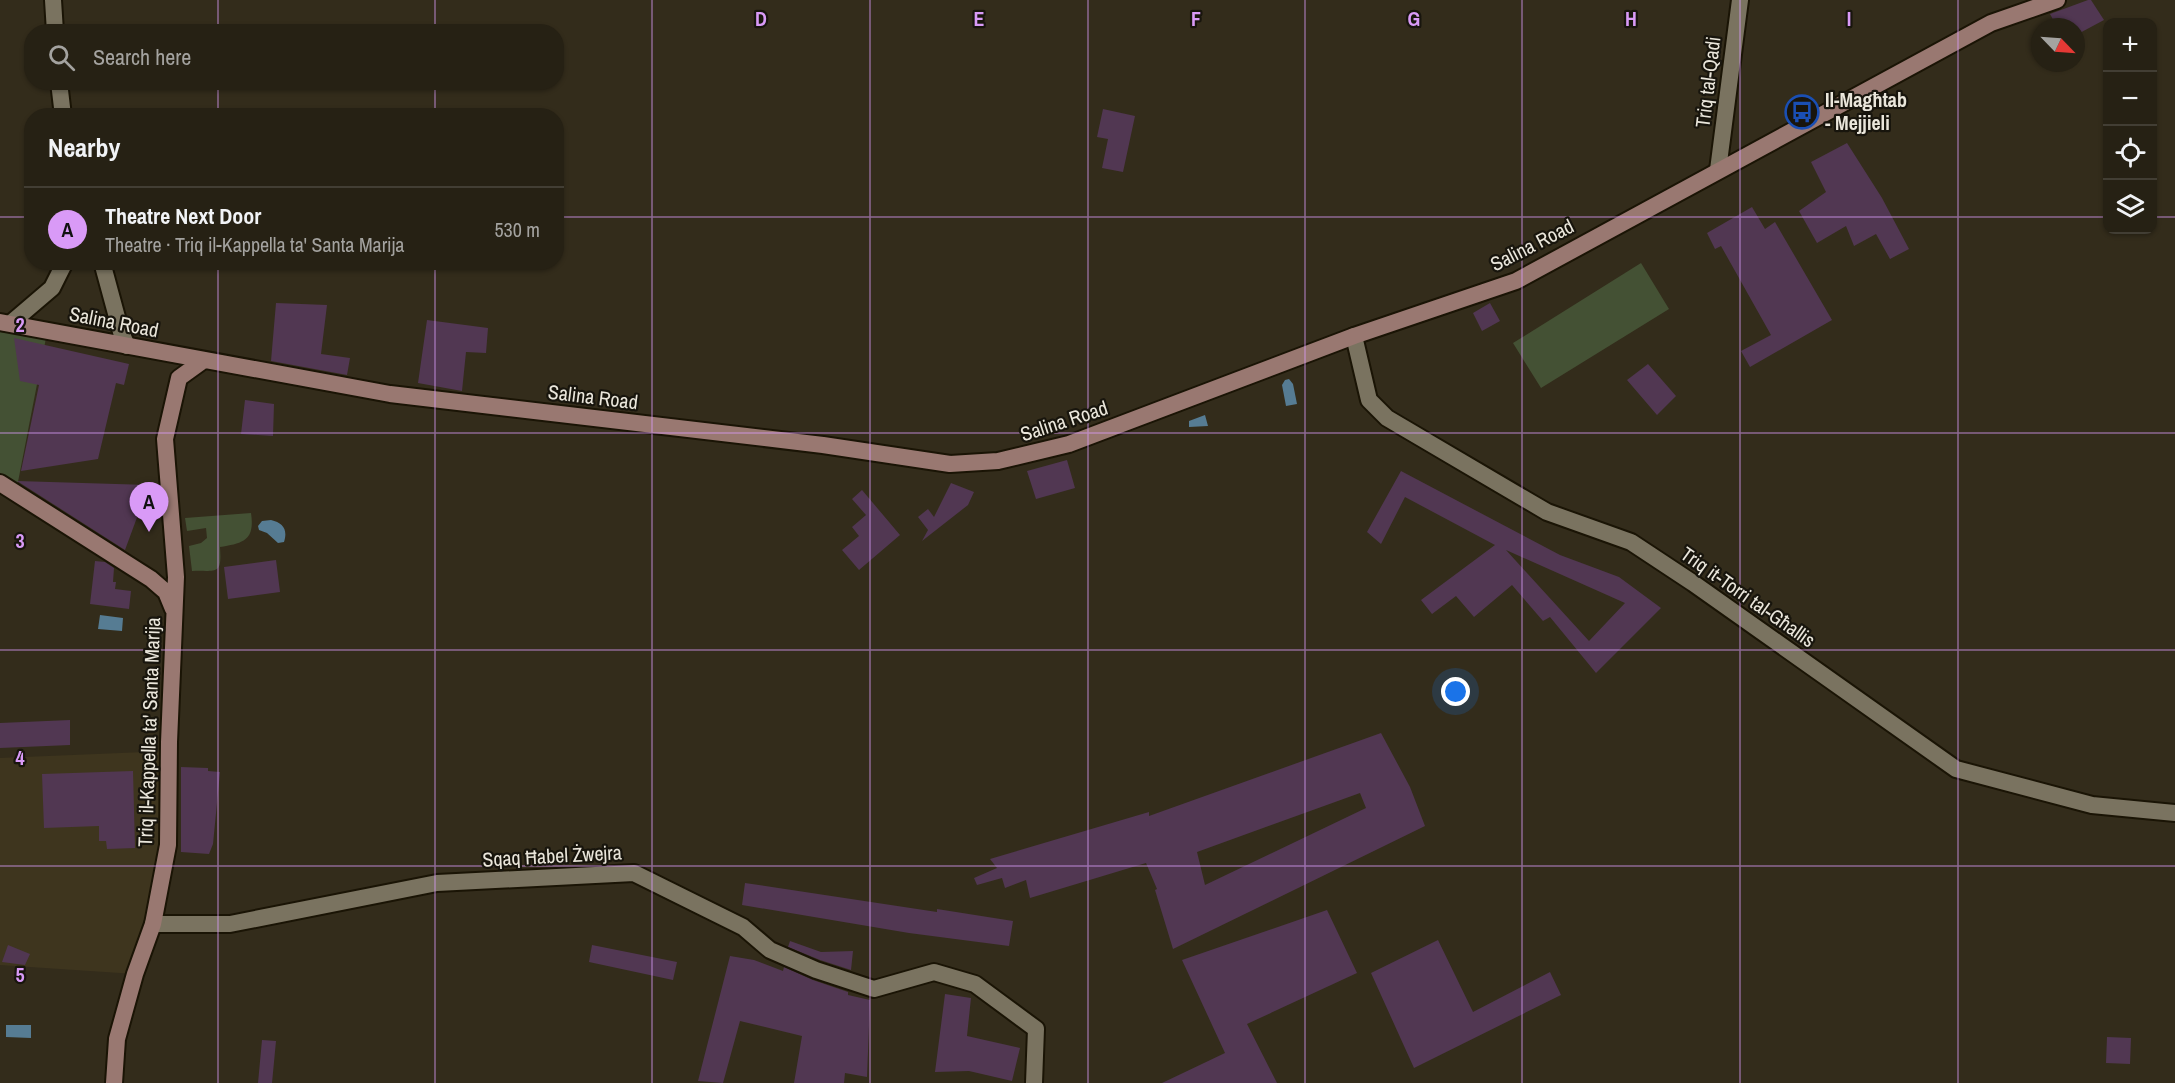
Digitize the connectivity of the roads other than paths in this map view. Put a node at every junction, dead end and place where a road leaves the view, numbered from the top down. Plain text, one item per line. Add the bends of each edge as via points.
1 (53, 0) edge
2 (1740, 0) edge
3 (2056, 0) edge
4 (54, 24) edge
5 (60, 90) edge
6 (62, 108) edge
7 (1718, 170) junction
8 (61, 270) edge
9 (104, 270) edge
10 (5, 323) edge
11 (1354, 336) junction
12 (127, 346) junction
13 (159, 351) junction
14 (204, 360) junction
15 (179, 378) junction
16 (0, 483) edge
17 (174, 610) junction
18 (2175, 813) edge
19 (153, 924) junction
20 (114, 1083) edge
21 (1034, 1083) edge

1 - 4 street
2 - 7 street, Triq tal-Qadi
3 - 7 main road, Salina Road via 1991,22
5 - 6 street
7 - 11 main road, Salina Road via 1516,281
8 - 10 street via 52,288
9 - 12 street
10 - 12 main road, Salina Road
11 - 14 main road, Salina Road via 1069,444 973,464 390,394
11 - 18 street, Triq it-Torri tal-Għallis via 1369,400 1387,418 1547,513 1631,542 1956,769 2092,805
12 - 13 main road, Salina Road
13 - 14 main road, Salina Road
13 - 15 main road
14 - 15 main road
15 - 17 main road, Triq il-Kappella ta' Santa Marija via 165,440 176,577
16 - 17 main road via 151,579 166,592
17 - 19 main road, Triq il-Kappella ta' Santa Marija via 168,845
19 - 20 main road, Triq il-Kappella ta' Santa Marija via 117,1039
19 - 21 street, Sqaq Ħabel Żwejra via 230,924 437,883 634,873 743,927 770,950 874,989 934,972 975,984 1036,1029

